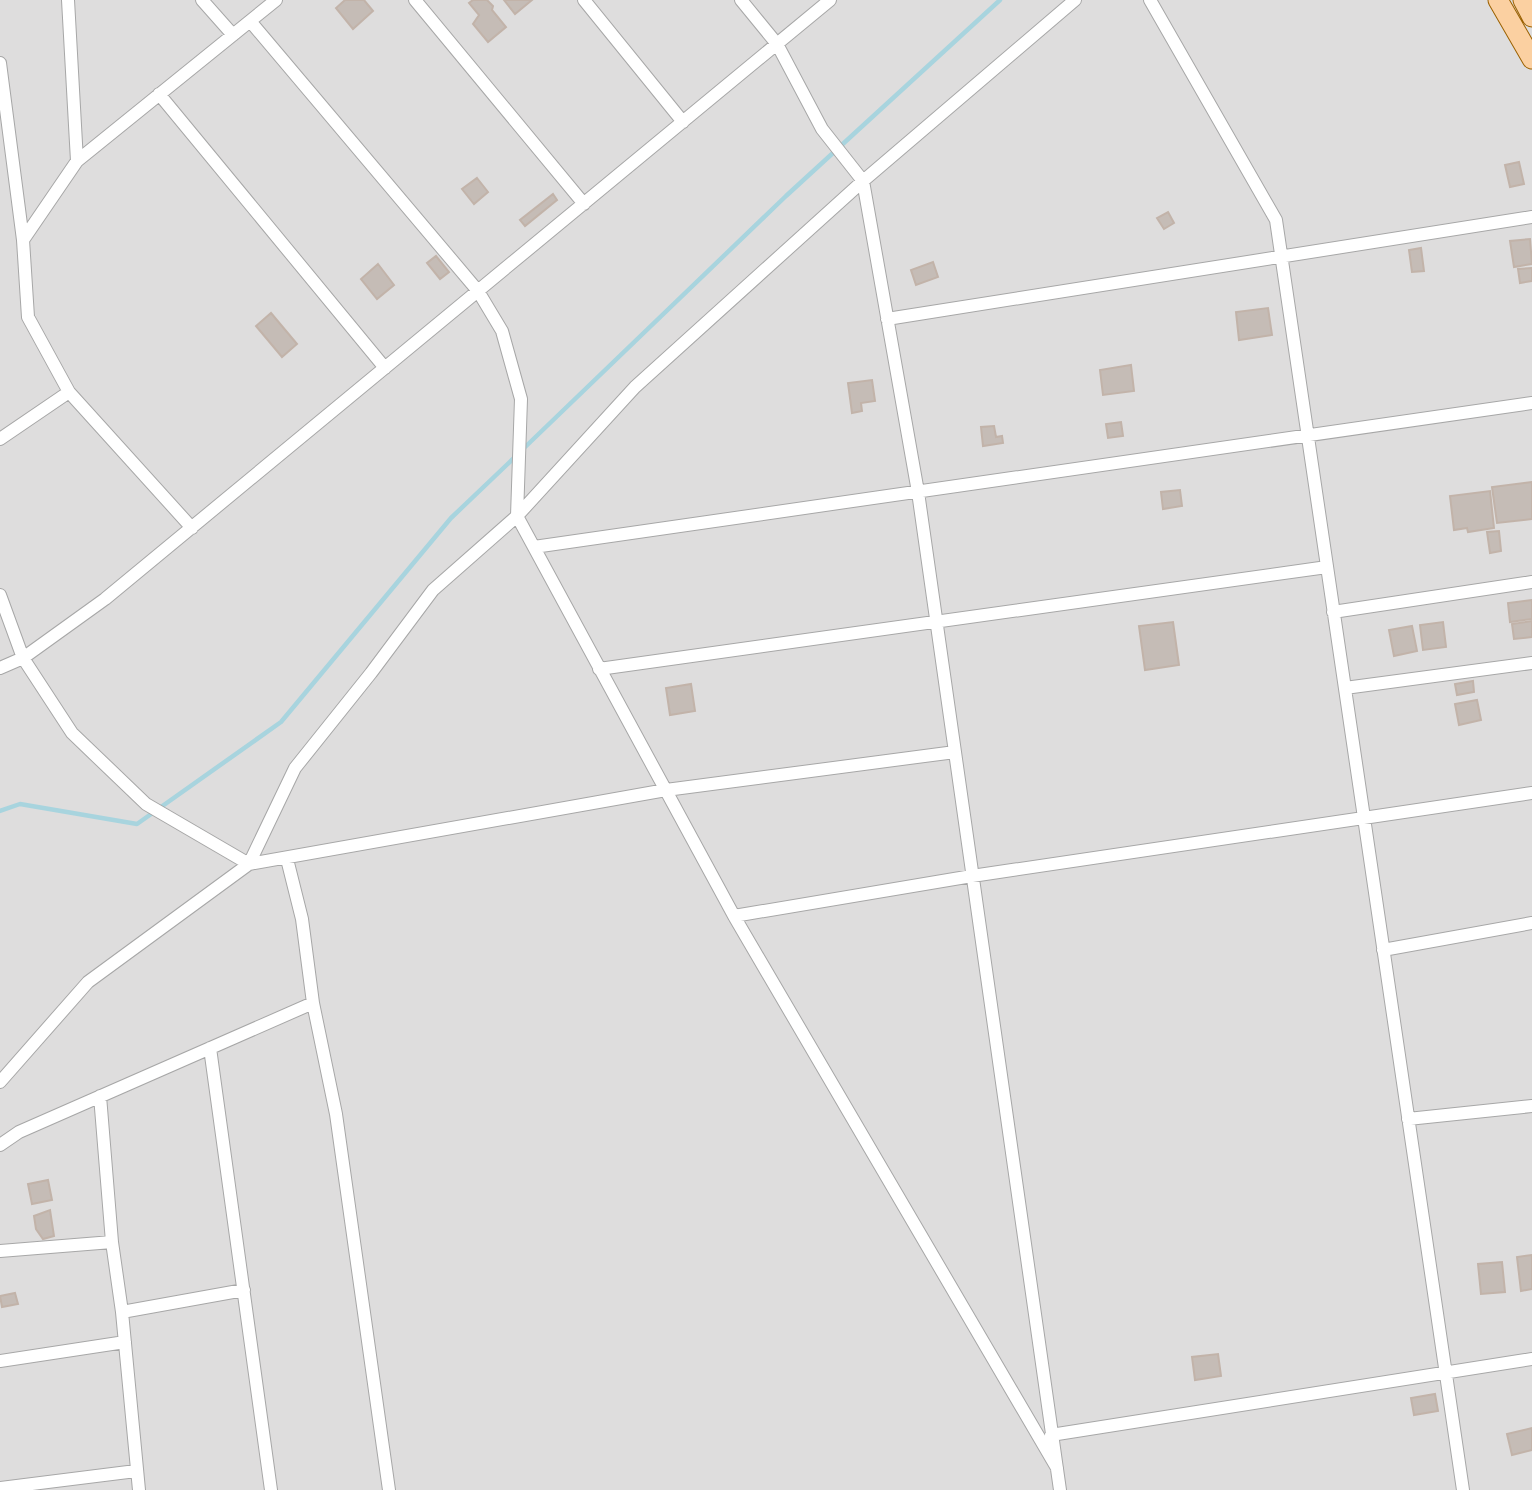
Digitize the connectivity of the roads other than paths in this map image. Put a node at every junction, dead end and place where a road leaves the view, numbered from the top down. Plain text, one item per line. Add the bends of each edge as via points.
1 (68, 0) edge
2 (202, 0) edge
3 (276, 0) edge
4 (415, 0) edge
5 (584, 0) edge
6 (741, 0) edge
7 (830, 0) edge
8 (1075, 0) edge
9 (1150, 0) edge
10 (1498, 0) edge
11 (1524, 0) edge
12 (1532, 17) edge
13 (250, 21) junction
14 (233, 34) junction
15 (777, 44) junction
16 (1532, 59) edge
17 (0, 63) edge
18 (159, 94) junction
19 (683, 122) junction
20 (77, 161) junction
21 (863, 181) junction
22 (584, 204) junction
23 (1532, 217) edge
24 (23, 240) junction
25 (1281, 256) junction
26 (478, 292) junction
27 (887, 319) junction
28 (385, 369) junction
29 (69, 392) junction
30 (1532, 403) edge
31 (1307, 435) junction
32 (0, 439) edge
33 (918, 492) junction
34 (517, 516) junction
35 (192, 528) junction
36 (534, 547) junction
37 (1327, 566) junction
38 (1532, 582) edge
39 (0, 595) edge
40 (1333, 611) junction
41 (936, 621) junction
42 (23, 658) junction
43 (1532, 663) edge
44 (0, 667) edge
45 (599, 669) junction
46 (1345, 688) junction
47 (955, 752) junction
48 (666, 790) junction
49 (1532, 793) edge
50 (1364, 818) junction
51 (287, 859) junction
52 (249, 864) junction
53 (972, 876) junction
54 (734, 916) junction
55 (1532, 923) edge
56 (1383, 950) junction
57 (313, 1003) junction
58 (210, 1048) junction
59 (0, 1082) edge
60 (100, 1096) junction
61 (1532, 1106) edge
62 (1408, 1119) junction
63 (0, 1145) edge
64 (112, 1242) junction
65 (0, 1251) edge
66 (244, 1290) junction
67 (122, 1312) junction
68 (125, 1342) junction
69 (1532, 1359) edge
70 (0, 1361) edge
71 (1445, 1371) junction
72 (1051, 1435) junction
73 (1057, 1468) junction
74 (136, 1472) junction
75 (0, 1488) edge
76 (139, 1490) edge
77 (271, 1490) edge
78 (389, 1490) edge
79 (1060, 1490) edge
80 (1462, 1490) edge

1 - 20 street
2 - 14 street
3 - 13 street
4 - 22 street
5 - 19 street
6 - 15 street
7 - 15 street
8 - 21 street
9 - 25 street via 1276,220
10 - 16 main road
11 - 12 main road
13 - 14 street
13 - 26 street
14 - 18 street
15 - 19 street
15 - 21 street via 822,128
17 - 24 street
18 - 20 street
18 - 28 street
19 - 22 street
20 - 24 street
21 - 27 street
21 - 34 street via 635,387
22 - 26 street
23 - 25 street
24 - 29 street via 28,317
25 - 27 street
25 - 31 street
26 - 28 street
26 - 34 street via 502,331 521,399
27 - 33 street
28 - 35 street
29 - 32 street
29 - 35 street
30 - 31 street
31 - 33 street
31 - 37 street
33 - 36 street
33 - 41 street
34 - 36 street
34 - 52 street via 433,590 295,768
35 - 42 street via 106,599
36 - 45 street
37 - 40 street
37 - 41 street
38 - 40 street
39 - 42 street
40 - 46 street
41 - 45 street
41 - 47 street
42 - 44 street
42 - 52 street via 72,733 146,804
43 - 46 street
45 - 48 street
46 - 50 street
47 - 48 street
47 - 53 street
48 - 51 street
48 - 54 street
49 - 50 street
50 - 53 street
50 - 56 street
51 - 52 street
51 - 57 street via 302,919
52 - 59 street via 88,982
53 - 54 street
53 - 72 street
54 - 73 street
55 - 56 street
56 - 62 street
57 - 58 street
57 - 78 street via 336,1114
58 - 60 street
58 - 66 street
60 - 63 street
60 - 64 street
61 - 62 street
62 - 71 street
64 - 65 street
64 - 67 street
66 - 67 street
66 - 77 street
67 - 68 street
68 - 70 street
68 - 74 street
69 - 71 street
71 - 72 street
71 - 80 street
72 - 73 street
73 - 79 street
74 - 75 street
74 - 76 street

